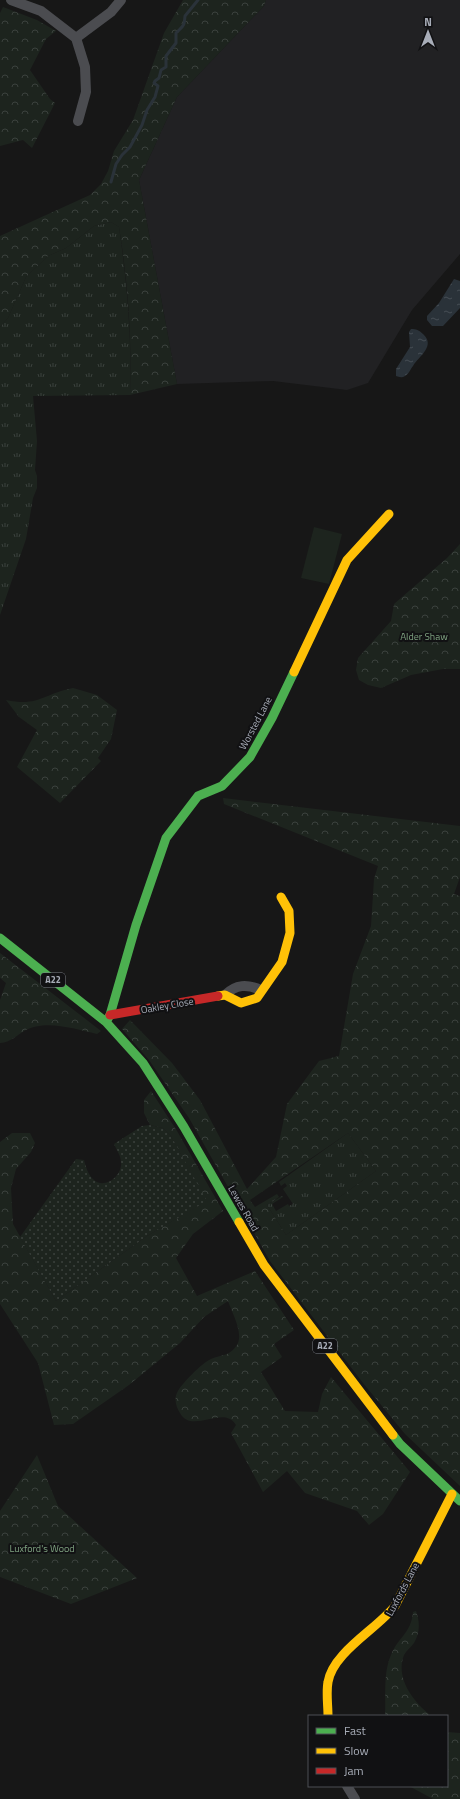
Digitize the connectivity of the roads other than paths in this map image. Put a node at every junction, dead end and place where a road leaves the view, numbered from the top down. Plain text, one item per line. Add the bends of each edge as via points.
1 (11, 0) edge
2 (121, 0) edge
3 (76, 38) junction
4 (78, 121) dead end
5 (389, 514) dead end
6 (281, 897) dead end
7 (0, 938) edge
8 (261, 990) junction
9 (225, 995) junction
10 (108, 1019) junction
11 (452, 1494) junction
12 (460, 1501) edge
13 (328, 1715) edge
14 (348, 1787) edge
15 (355, 1799) edge

1 - 3 street via 41,11
2 - 3 street via 111,12
3 - 4 street via 85,67 86,92
5 - 10 main road, Worsted Lane via 347,560 272,718 250,757 222,786 198,796 166,838 136,925
6 - 8 main road via 289,911 290,933 282,962
7 - 10 main road, Lewes Road / A22
8 - 9 street, Oakley Close via 244,984
8 - 9 main road via 257,998 241,1003
9 - 10 main road, Oakley Close
10 - 11 main road, Lewes Road / A22 via 143,1063 180,1120 264,1265 400,1444
11 - 12 main road, Lewes Road / A22
11 - 13 main road, Luxfords Lane via 395,1606 386,1618 337,1662 328,1681
14 - 15 street

